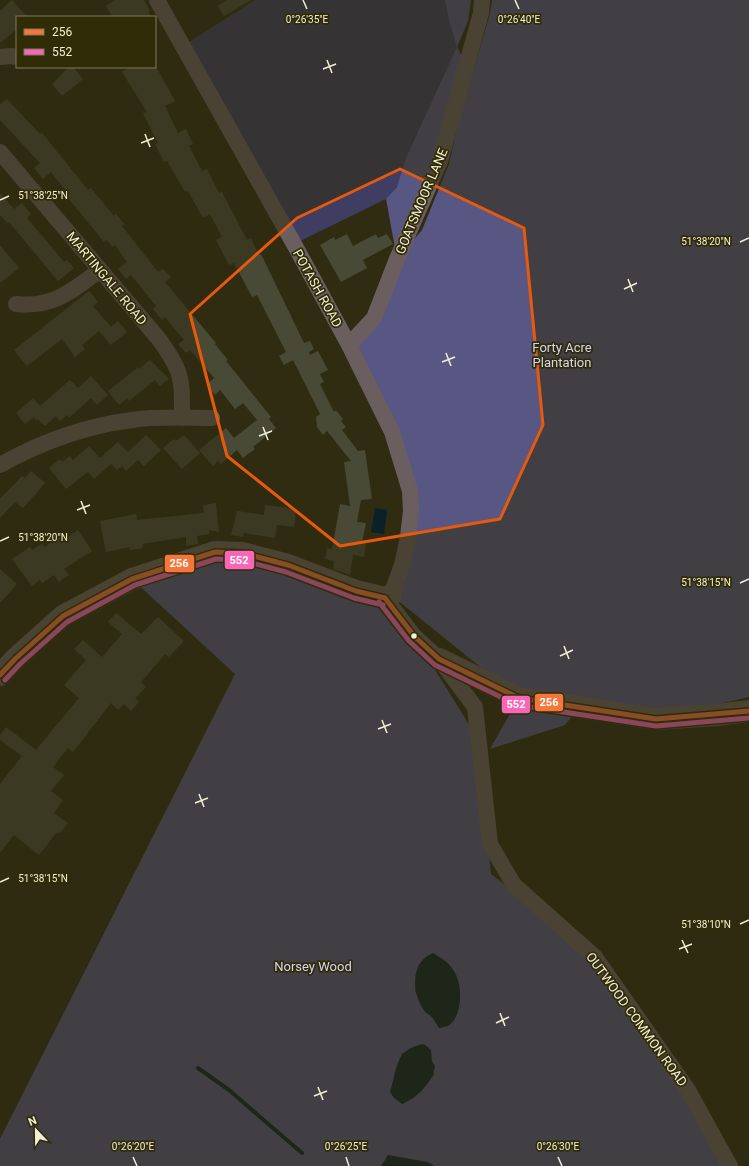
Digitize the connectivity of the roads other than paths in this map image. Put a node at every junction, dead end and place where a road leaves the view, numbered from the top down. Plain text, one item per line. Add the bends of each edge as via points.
1 (157, 0) edge
2 (482, 0) edge
3 (0, 57) edge
4 (16, 57) edge
5 (0, 152) edge
6 (100, 270) junction
7 (16, 304) dead end
8 (349, 345) junction
9 (182, 418) junction
10 (212, 418) dead end
11 (0, 465) edge
12 (388, 597) junction
13 (439, 659) junction
14 (0, 675) edge
15 (749, 711) edge
16 (730, 1166) edge

1 - 8 street, POTASH ROAD
2 - 8 street, GOATSMOOR LANE via 481,13 440,161 374,318
3 - 4 street
5 - 6 street, MARTINGALE ROAD
6 - 7 street via 66,295 31,306
6 - 9 street, MARTINGALE ROAD via 175,361 180,375
8 - 12 street, POTASH ROAD via 392,432 410,491 408,537 402,565
9 - 10 street
9 - 11 street via 134,420 95,427 62,436
12 - 13 street, OUTWOOD COMMON ROAD via 414,636
12 - 14 street via 356,591 288,565 242,553 215,552 132,579 63,616
13 - 15 street via 519,698 656,719
13 - 16 street, OUTWOOD COMMON ROAD via 475,707 490,844 498,858 514,885 595,957 688,1090

